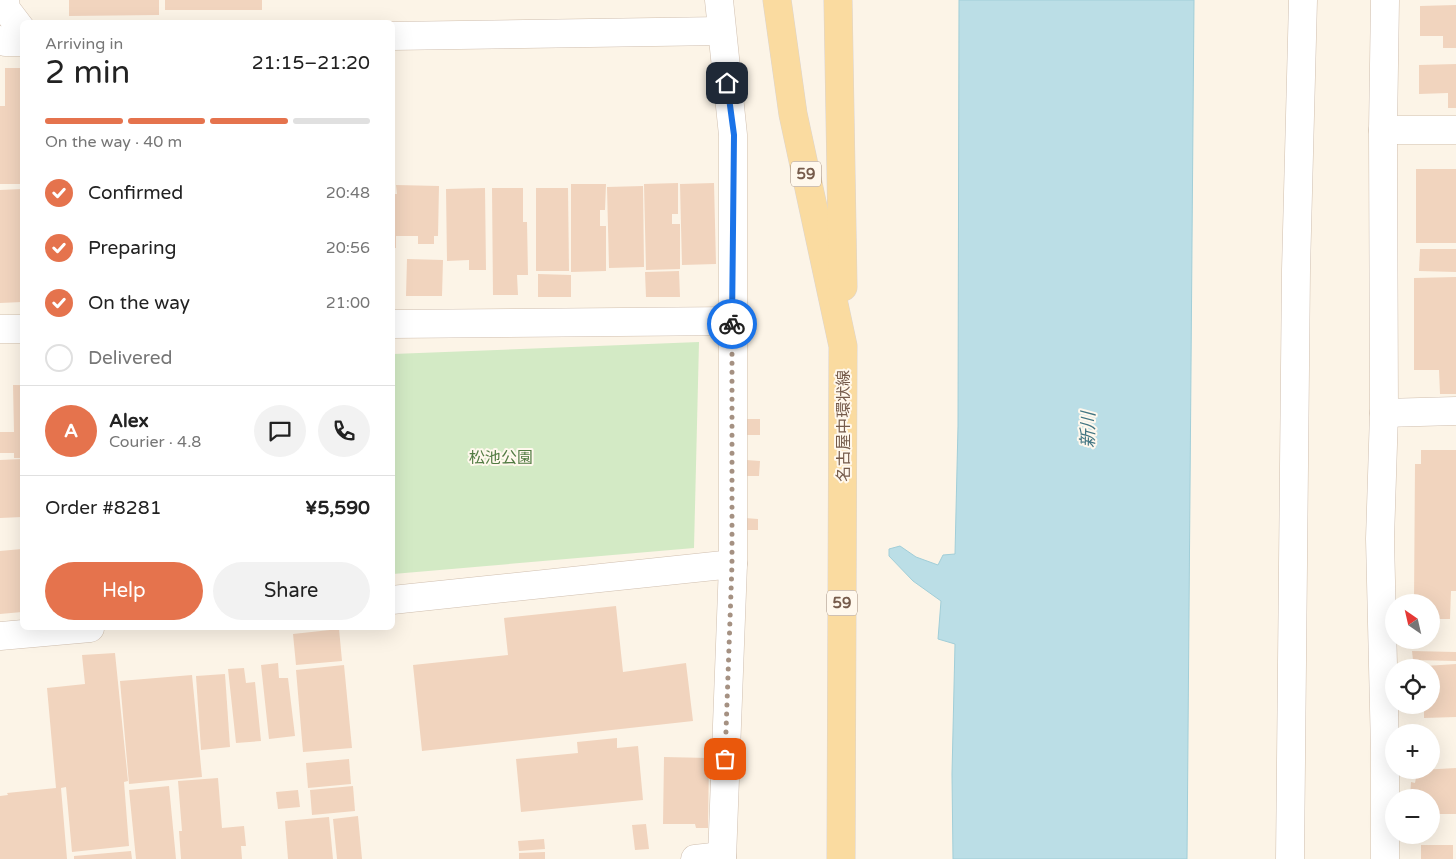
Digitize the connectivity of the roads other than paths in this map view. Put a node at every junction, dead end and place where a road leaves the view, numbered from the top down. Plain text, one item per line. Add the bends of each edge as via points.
1 (5, 0) edge
2 (719, 0) edge
3 (777, 0) edge
4 (838, 0) edge
5 (1303, 0) edge
6 (1385, 0) edge
7 (20, 27) edge
8 (721, 31) junction
9 (395, 36) edge
10 (0, 40) edge
11 (20, 42) edge
12 (1383, 130) junction
13 (1456, 130) edge
14 (732, 321) junction
15 (395, 324) edge
16 (20, 329) edge
17 (0, 330) edge
18 (844, 346) junction
19 (1456, 412) edge
20 (1384, 413) junction
21 (732, 564) junction
22 (395, 600) edge
23 (68, 630) edge
24 (0, 636) edge
25 (713, 858) edge
26 (841, 859) edge
27 (1290, 859) edge
28 (1385, 859) edge

1 - 7 street via 6,9
2 - 8 street
3 - 18 main road, 名古屋中環状線 / 59 via 793,114
4 - 18 main road
5 - 27 street via 1296,270
6 - 12 street
8 - 9 street
8 - 14 street via 734,135
10 - 11 street
12 - 13 street
12 - 20 street
14 - 15 street
14 - 21 street
16 - 17 street
18 - 26 main road, 名古屋中環状線 / 59
19 - 20 street
20 - 28 street via 1380,539
21 - 22 street
21 - 25 street
23 - 24 street

